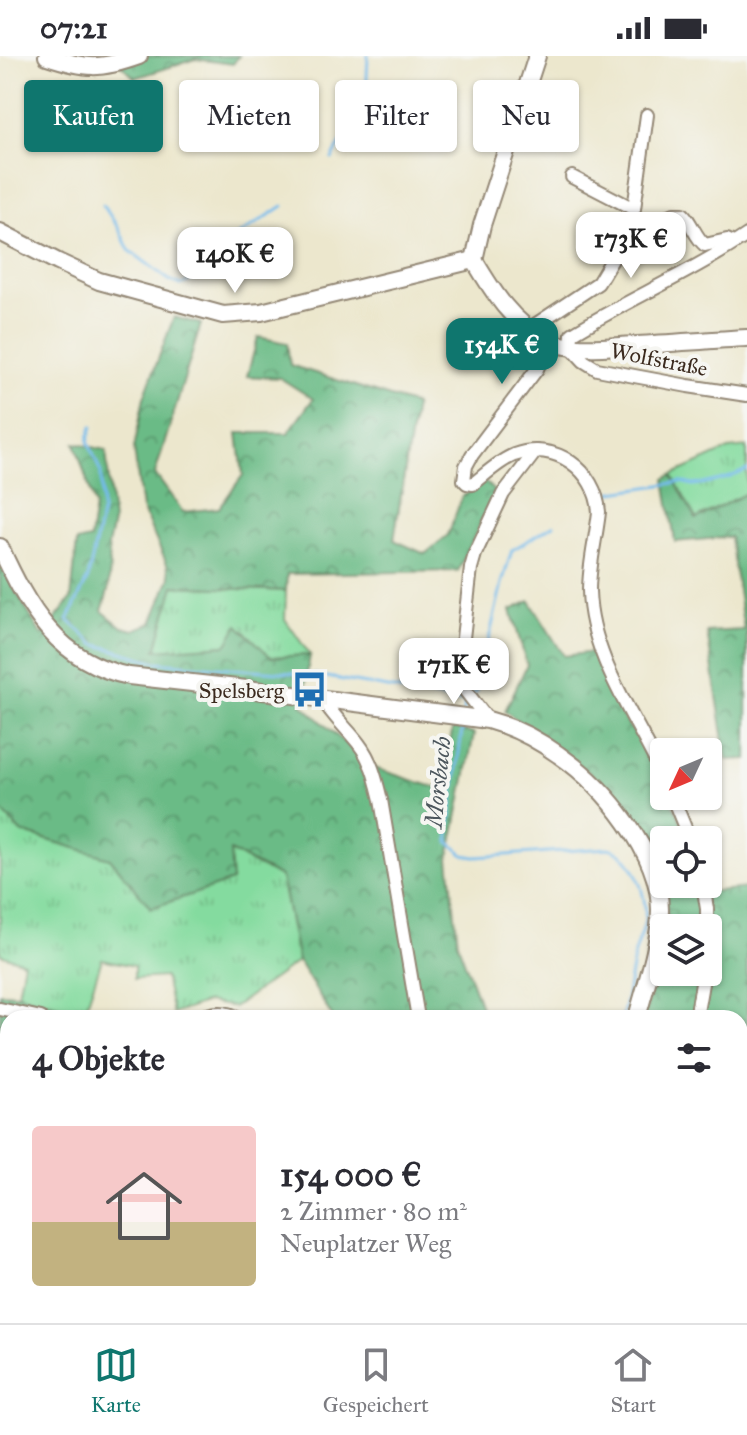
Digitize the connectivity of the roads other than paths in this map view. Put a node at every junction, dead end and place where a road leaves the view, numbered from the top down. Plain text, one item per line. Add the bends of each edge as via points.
1 (47, 56) edge
2 (139, 56) edge
3 (537, 56) edge
4 (647, 115) dead end
5 (572, 177) dead end
6 (634, 209) junction
7 (639, 229) junction
8 (0, 232) edge
9 (747, 235) edge
10 (734, 243) junction
11 (474, 260) junction
12 (529, 329) junction
13 (747, 338) edge
14 (548, 342) junction
15 (571, 347) junction
16 (747, 395) edge
17 (536, 451) junction
18 (0, 547) edge
19 (322, 698) junction
20 (493, 722) junction
21 (650, 751) edge
22 (702, 986) edge
23 (417, 1010) edge
24 (639, 1010) edge
25 (697, 1010) edge

1 - 2 main road via 101,67
3 - 11 main road
4 - 6 street
5 - 6 street
6 - 7 street
7 - 10 street via 683,214 705,245
7 - 12 street via 622,243 598,283
8 - 11 main road via 99,281 223,315 261,312
9 - 10 street
10 - 15 street via 572,334
11 - 12 main road via 504,307
12 - 14 main road
13 - 15 main road
14 - 15 main road
14 - 17 street via 537,369 472,455 464,480 473,484 506,459
15 - 16 street, Wolfstraße via 597,369
17 - 20 street via 503,494 471,568 459,673 461,685
17 - 21 street via 572,462 596,493 591,612 600,648
18 - 19 main road via 44,624 74,654 97,667 129,676
19 - 20 main road
19 - 23 street via 373,770
20 - 24 main road via 537,741 581,772 630,828 648,861 660,909
22 - 25 street

